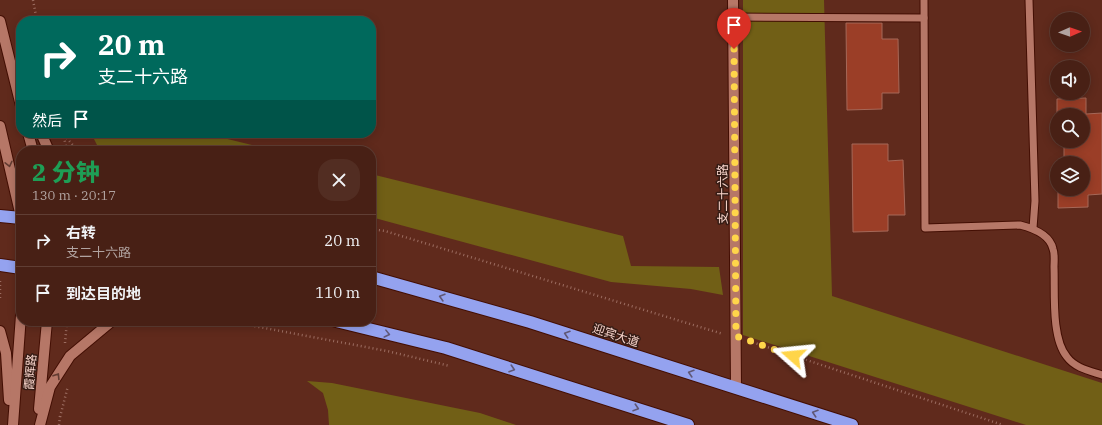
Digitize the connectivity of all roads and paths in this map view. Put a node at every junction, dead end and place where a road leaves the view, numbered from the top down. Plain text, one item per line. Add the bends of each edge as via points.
1 (33, 0) edge
2 (733, 0) edge
3 (924, 0) edge
4 (1029, 0) edge
5 (36, 16) edge
6 (733, 17) junction
7 (924, 18) junction
8 (0, 20) edge
9 (7, 52) junction
10 (16, 74) edge
11 (16, 87) edge
12 (0, 126) edge
13 (67, 138) edge
14 (74, 146) edge
15 (16, 196) edge
16 (0, 216) edge
17 (16, 218) edge
18 (1033, 228) junction
19 (376, 230) edge
20 (0, 265) edge
21 (16, 267) edge
22 (376, 279) edge
23 (20, 326) edge
24 (47, 326) edge
25 (106, 326) edge
26 (254, 326) edge
27 (356, 326) edge
28 (0, 331) edge
29 (736, 336) junction
30 (454, 367) dead end
31 (1102, 375) edge
32 (736, 387) junction
33 (12, 425) edge
34 (39, 425) edge
35 (688, 425) edge
36 (852, 425) edge
37 (1003, 425) edge

1 - 5 path
2 - 6 street, 支二十六路
3 - 7 lane
4 - 18 lane via 1035,201
6 - 7 lane
6 - 29 street, 支二十六路
7 - 18 lane via 925,228 1020,225
8 - 9 street
9 - 10 street
9 - 11 street
12 -> 15 street
13 - 14 path
16 - 17 highway
18 - 31 lane via 1053,248 1060,346 1067,358 1080,368
19 - 29 path
20 - 21 highway
32 -> 22 highway, 迎宾大道 via 530,322
23 - 33 street, 霞辉路
24 - 34 street, 霞辉路
34 -> 25 street via 50,387 70,356
26 - 30 path via 387,351
27 -> 35 highway via 446,348
28 - 33 street via 6,353
29 - 32 street, 支二十六路
29 - 37 path
36 -> 32 highway, 迎宾大道

